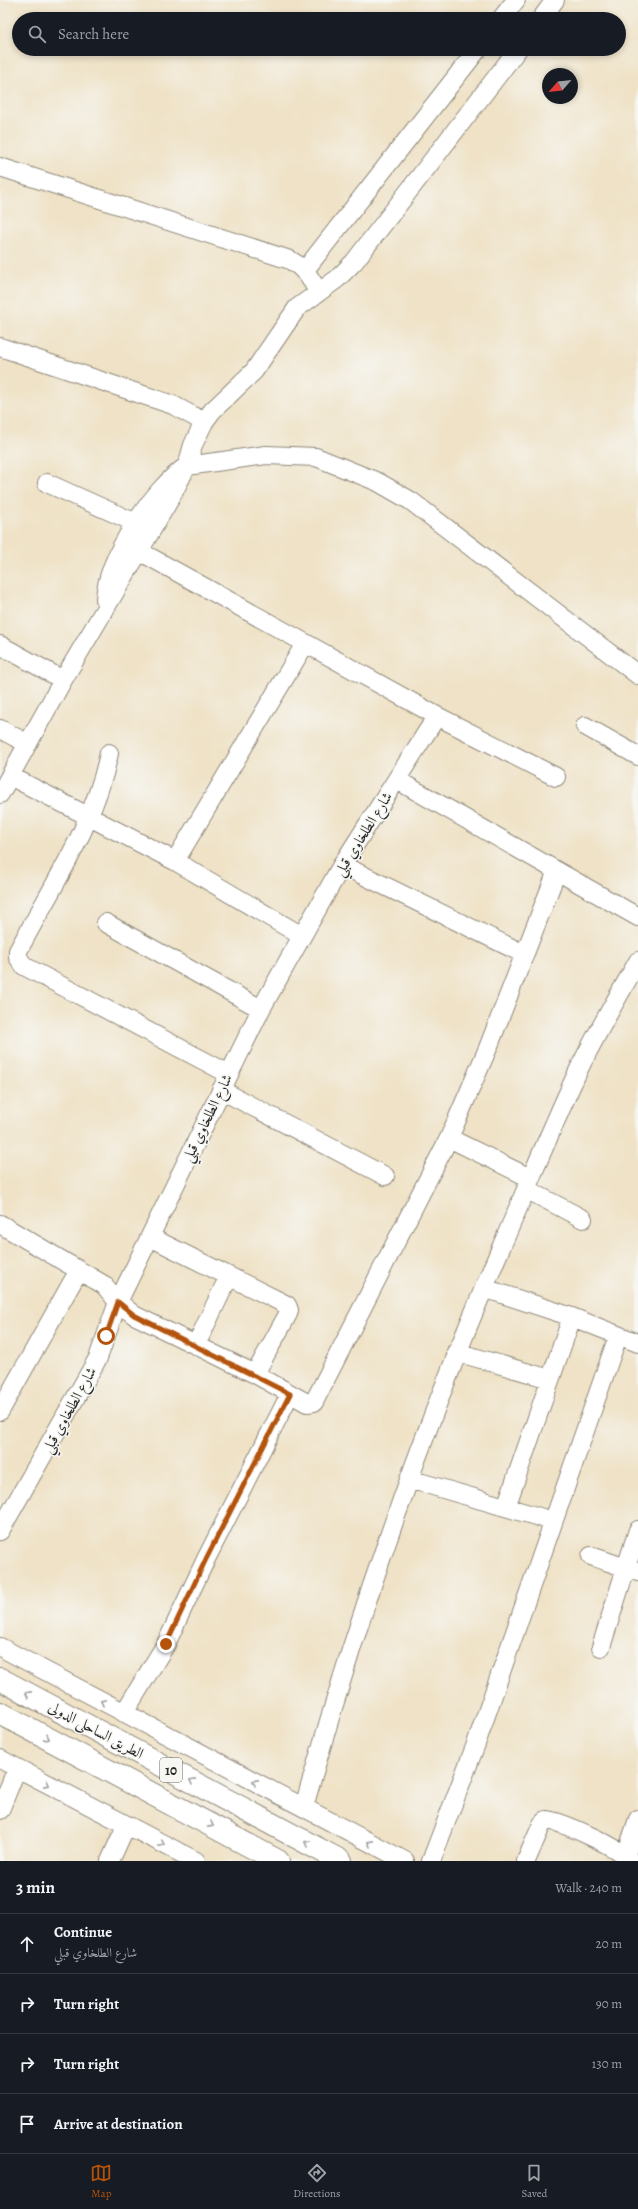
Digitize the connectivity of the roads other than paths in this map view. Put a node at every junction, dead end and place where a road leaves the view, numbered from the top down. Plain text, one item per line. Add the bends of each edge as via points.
1 (516, 0) edge
2 (556, 0) edge
3 (507, 12) edge
4 (547, 12) edge
5 (473, 56) edge
6 (513, 56) edge
7 (0, 167) edge
8 (305, 270) junction
9 (318, 293) junction
10 (0, 347) edge
11 (204, 422) junction
12 (187, 466) junction
13 (47, 483) dead end
14 (136, 523) junction
15 (139, 551) junction
16 (104, 609) junction
17 (0, 644) edge
18 (305, 644) junction
19 (638, 675) edge
20 (63, 680) junction
21 (437, 716) junction
22 (585, 726) dead end
23 (0, 729) edge
24 (28, 744) junction
25 (108, 754) dead end
26 (638, 756) edge
27 (10, 776) junction
28 (556, 777) dead end
29 (397, 780) junction
30 (0, 794) edge
31 (90, 817) junction
32 (175, 861) junction
33 (342, 865) junction
34 (557, 871) junction
35 (638, 917) edge
36 (106, 923) dead end
37 (302, 936) junction
38 (524, 954) junction
39 (638, 961) edge
40 (261, 1009) junction
41 (225, 1082) junction
42 (449, 1138) junction
43 (385, 1176) dead end
44 (528, 1184) junction
45 (583, 1219) dead end
46 (0, 1224) edge
47 (150, 1237) junction
48 (79, 1270) junction
49 (229, 1276) junction
50 (484, 1288) junction
51 (118, 1302) junction
52 (572, 1317) junction
53 (618, 1336) junction
54 (638, 1343) edge
55 (196, 1345) junction
56 (456, 1352) junction
57 (255, 1374) junction
58 (550, 1378) junction
59 (290, 1394) junction
60 (0, 1411) edge
61 (408, 1479) junction
62 (506, 1507) junction
63 (553, 1521) junction
64 (638, 1530) edge
65 (0, 1531) edge
66 (591, 1556) dead end
67 (632, 1570) edge
68 (0, 1647) edge
69 (601, 1647) dead end
70 (0, 1679) edge
71 (0, 1713) edge
72 (124, 1713) junction
73 (0, 1759) edge
74 (17, 1768) junction
75 (304, 1808) junction
76 (0, 1810) edge
77 (638, 1819) edge
78 (126, 1826) junction
79 (628, 1858) edge
80 (188, 1859) edge
81 (110, 1861) edge
82 (278, 1861) edge
83 (341, 1861) edge
84 (405, 1861) edge
85 (431, 1861) edge
86 (526, 1861) edge

1 - 3 street
2 - 4 street
5 - 8 street
6 - 9 street via 354,262
7 - 8 street via 282,257
8 - 9 street
9 - 11 street via 296,308 254,371
10 - 11 street via 173,406
11 - 12 street
12 - 14 street via 166,483
12 - 15 street
12 - 19 street via 266,455 316,457 378,482 411,502
13 - 14 street
14 - 16 street via 111,571
15 - 16 street
15 - 18 street
16 - 20 street
17 - 20 street
18 - 21 street
18 - 32 street
20 - 24 street
21 - 28 street
21 - 29 street, شارع الطلخاوي قبلي
22 - 26 street
23 - 24 street
24 - 27 street
25 - 31 street
27 - 30 street
27 - 31 street
29 - 33 street, شارع الطلخاوي قبلي
29 - 34 street
31 - 32 street
31 - 41 street via 18,951 20,962
32 - 37 street
33 - 37 street, شارع الطلخاوي قبلي
33 - 38 street
34 - 35 street
34 - 38 street
36 - 40 street
37 - 40 street, شارع الطلخاوي قبلي
38 - 42 street via 488,1048
39 - 44 street via 580,1067
40 - 41 street, شارع الطلخاوي قبلي
41 - 43 street
41 - 47 street, شارع الطلخاوي قبلي
42 - 44 street
42 - 59 street via 317,1400 311,1404
44 - 45 street
44 - 50 street
46 - 48 street
47 - 49 street
47 - 51 street, شارع الطلخاوي قبلي
48 - 51 street via 104,1285
48 - 60 street
49 - 55 street
49 - 57 street via 284,1302 289,1310
50 - 52 street
50 - 56 street
51 - 55 street via 134,1315
51 - 65 street, شارع الطلخاوي قبلي via 89,1377
52 - 53 street
52 - 58 street
53 - 54 street
53 - 63 street
55 - 57 street
56 - 58 street
56 - 61 street
57 - 59 street
58 - 62 street
59 - 72 street via 166,1644
61 - 62 street
61 - 75 street via 329,1719
62 - 63 street
63 - 85 street via 476,1744
64 - 67 street
66 - 67 street
67 - 69 street
72 -> 68 street
83 -> 70 highway, الطريق الساحلى الدولى / 10
71 -> 82 highway, الطريق الساحلى الدولى / 10
75 -> 72 street
73 - 74 street
74 - 76 street
74 -> 78 street
84 -> 75 street
77 - 79 street
78 -> 80 street
78 - 81 street
79 - 86 street via 558,1822 546,1820

